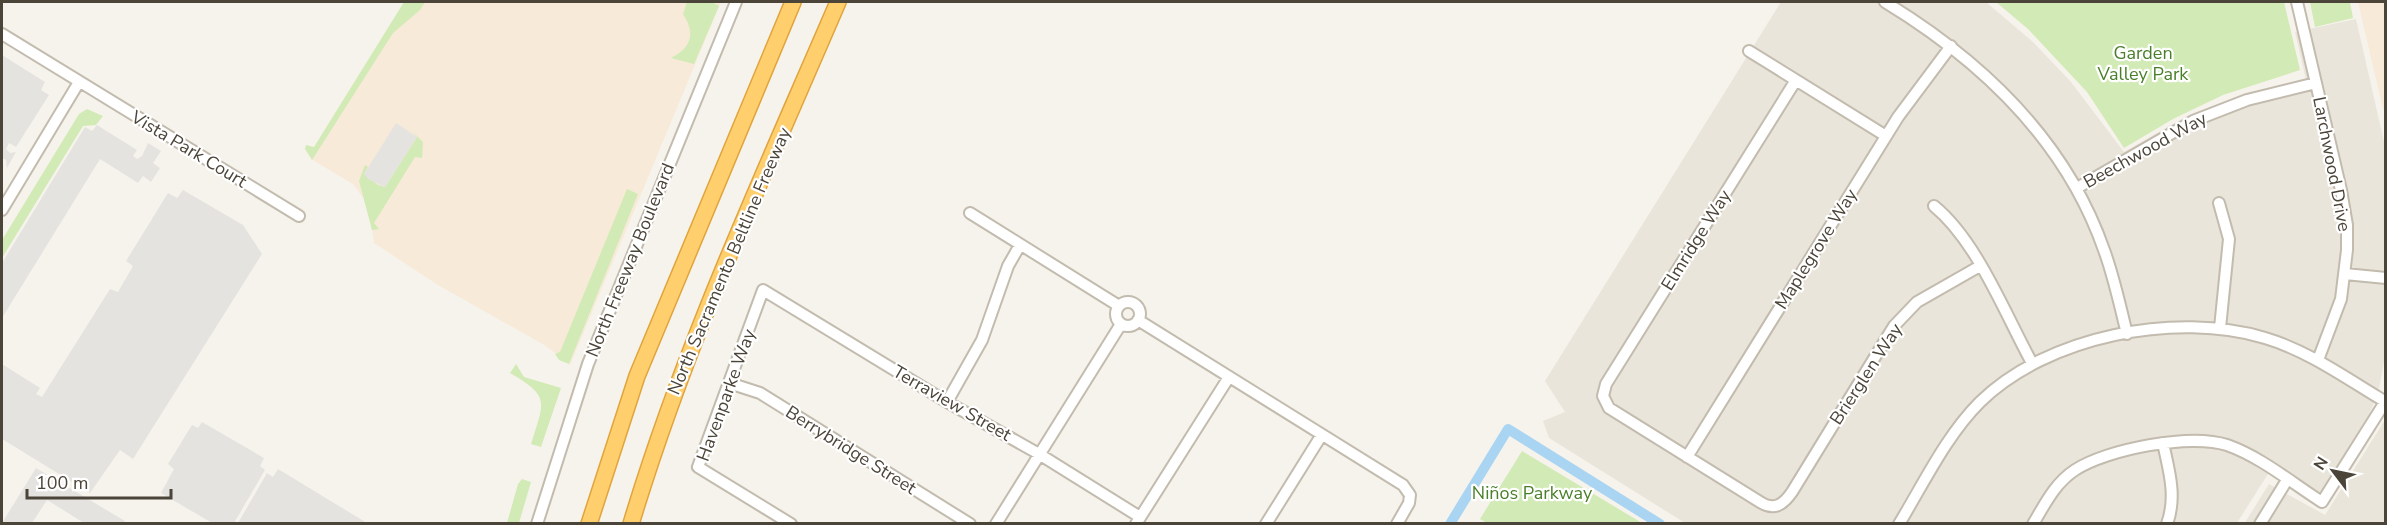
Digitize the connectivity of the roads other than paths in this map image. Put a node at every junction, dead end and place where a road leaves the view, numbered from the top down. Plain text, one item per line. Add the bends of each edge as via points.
1 (736, 2) edge
2 (793, 2) edge
3 (838, 2) edge
4 (1885, 2) edge
5 (2297, 2) edge
6 (2, 34) edge
7 (1951, 46) junction
8 (1749, 51) dead end
9 (1796, 80) junction
10 (80, 81) junction
11 (2316, 83) junction
12 (1886, 136) junction
13 (2077, 188) junction
14 (2219, 203) dead end
15 (1934, 206) dead end
16 (2, 210) edge
17 (970, 213) dead end
18 (299, 216) dead end
19 (1020, 245) junction
20 (1980, 266) junction
21 (2345, 274) junction
22 (2385, 278) edge
23 (764, 290) joint
24 (1119, 306) junction
25 (1138, 320) junction
26 (1121, 324) junction
27 (2220, 328) junction
28 (2127, 334) junction
29 (2318, 360) junction
30 (2031, 363) junction
31 (1229, 377) junction
32 (729, 383) junction
33 (947, 402) junction
34 (2385, 402) edge
35 (1321, 436) junction
36 (2163, 443) junction
37 (1039, 454) junction
38 (1687, 457) junction
39 (2287, 480) junction
40 (1138, 520) edge
41 (537, 524) edge
42 (589, 524) edge
43 (631, 524) edge
44 (790, 524) edge
45 (970, 524) edge
46 (996, 524) edge
47 (1266, 524) edge
48 (1397, 524) edge
49 (1899, 524) edge
50 (2032, 524) edge
51 (2167, 524) edge
52 (2260, 524) edge

1 - 41 street, North Freeway Boulevard via 588,364
2 - 42 highway via 637,376
3 - 43 highway, North Sacramento Beltline Freeway via 706,307 657,437
4 - 7 street
5 - 11 street, Larchwood Drive
6 - 10 street, Vista Park Court
7 - 12 street, Maplegrove Way
7 - 13 street via 2048,141
8 - 9 street
9 - 12 street
9 - 38 street, Elmridge Way via 1606,384 1603,396 1615,412
10 - 16 street
10 - 18 street, Vista Park Court
11 - 13 street, Beechwood Way via 2247,100 2193,121
11 - 21 street, Larchwood Drive via 2345,209
12 - 38 street, Maplegrove Way
13 - 28 street via 2104,249
14 - 27 street via 2229,238
15 - 20 street via 1956,227
17 - 19 street
19 - 24 street
19 - 33 street via 1008,266 982,340
20 - 30 street
20 - 38 street, Brierglen Way via 1933,291 1901,318 1783,504 1765,505
21 - 22 street
21 - 29 street, Larchwood Drive via 2334,322
23 - 32 street, Havenparke Way
23 - 33 street, Terraview Street
24 - 25 street via 1134,303 1140,313
24 - 26 street via 1116,313
25 - 26 street via 1128,326
25 - 31 street
26 - 37 street
27 - 28 street via 2166,327
27 - 29 street via 2266,338
28 - 30 street via 2066,349
29 - 34 street
30 - 49 street via 1994,389 1964,421
31 - 35 street
31 - 40 street
32 - 44 street, Havenparke Way via 698,467
32 - 45 street, Berrybridge Street via 760,393
33 - 37 street, Terraview Street
34 - 39 street via 2322,502
35 - 47 street
35 - 48 street via 1403,485 1410,495 1409,503
36 - 39 street via 2200,440 2221,444 2242,452
36 - 50 street via 2102,458 2074,470 2058,485
36 - 51 street via 2172,487
37 - 40 street, Terraview Street
37 - 46 street
39 - 52 street

